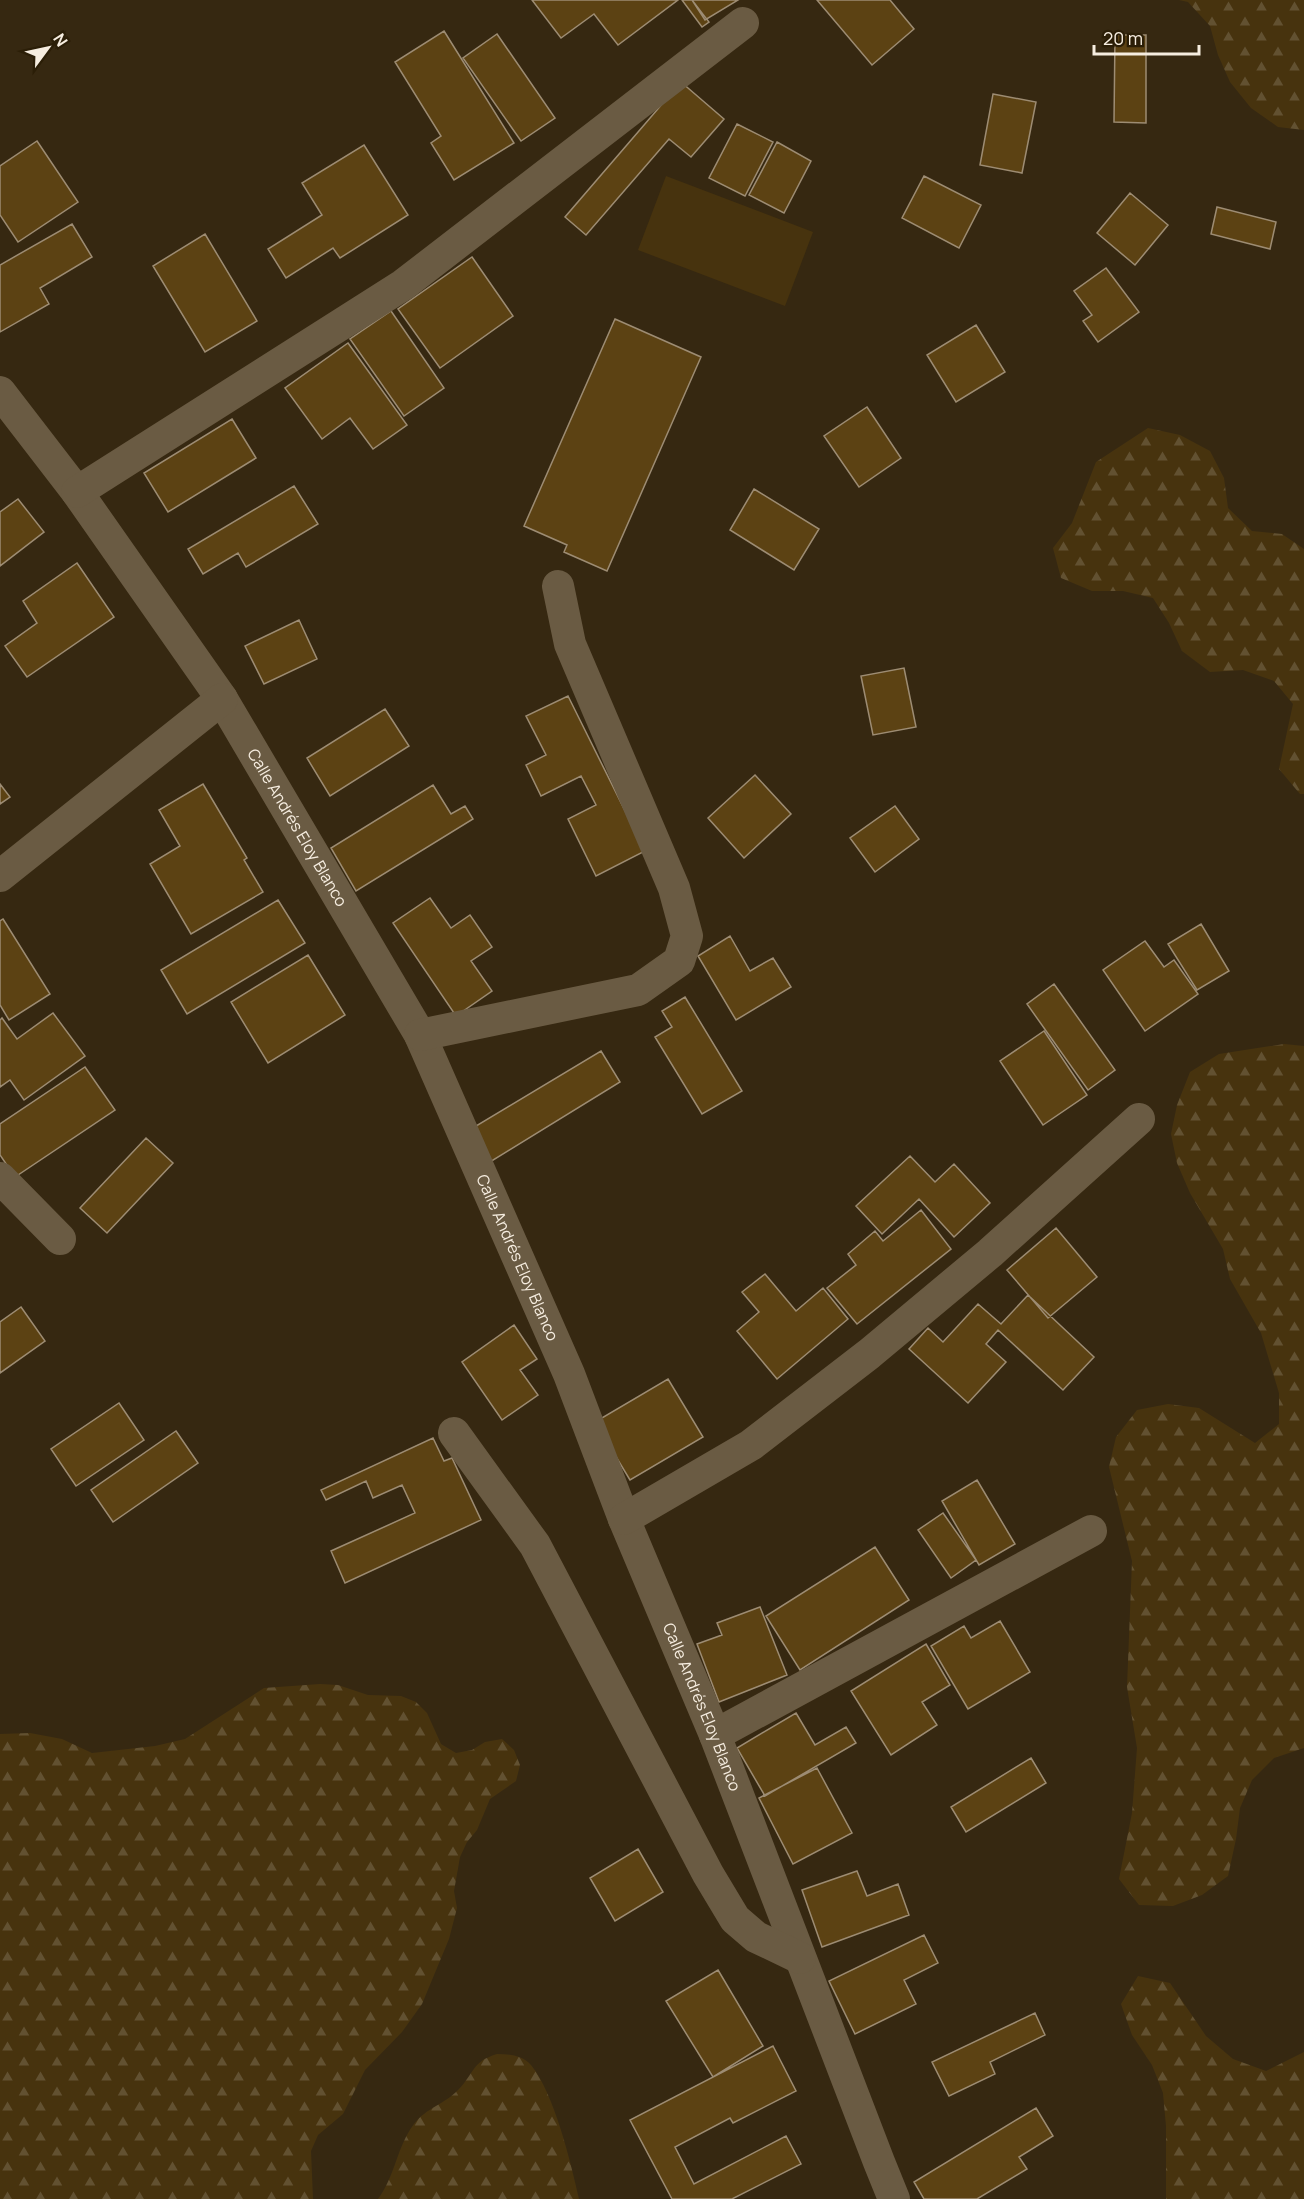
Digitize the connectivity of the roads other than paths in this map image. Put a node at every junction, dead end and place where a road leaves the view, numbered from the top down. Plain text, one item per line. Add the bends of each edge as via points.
1 (743, 23) dead end
2 (0, 392) edge
3 (77, 492) junction
4 (558, 586) dead end
5 (222, 699) junction
6 (0, 876) edge
7 (420, 1035) junction
8 (1139, 1119) dead end
9 (0, 1178) edge
10 (60, 1239) dead end
11 (454, 1433) dead end
12 (624, 1519) junction
13 (1091, 1531) dead end
14 (716, 1735) junction
15 (800, 1958) junction
16 (894, 2199) edge

1 - 3 street via 403,285
2 - 3 street, Calle Andrés Eloy Blanco
3 - 5 street, Calle Andrés Eloy Blanco
4 - 7 street via 570,644 674,888 687,936 679,961 638,990
5 - 6 street
5 - 7 street, Calle Andrés Eloy Blanco
7 - 12 street, Calle Andrés Eloy Blanco via 569,1374
8 - 12 street via 990,1253 751,1445
9 - 10 street
11 - 15 street via 535,1545 708,1875 735,1919 756,1937
12 - 14 street, Calle Andrés Eloy Blanco
13 - 14 street
14 - 15 street, Calle Andrés Eloy Blanco
15 - 16 street, Calle Andrés Eloy Blanco

